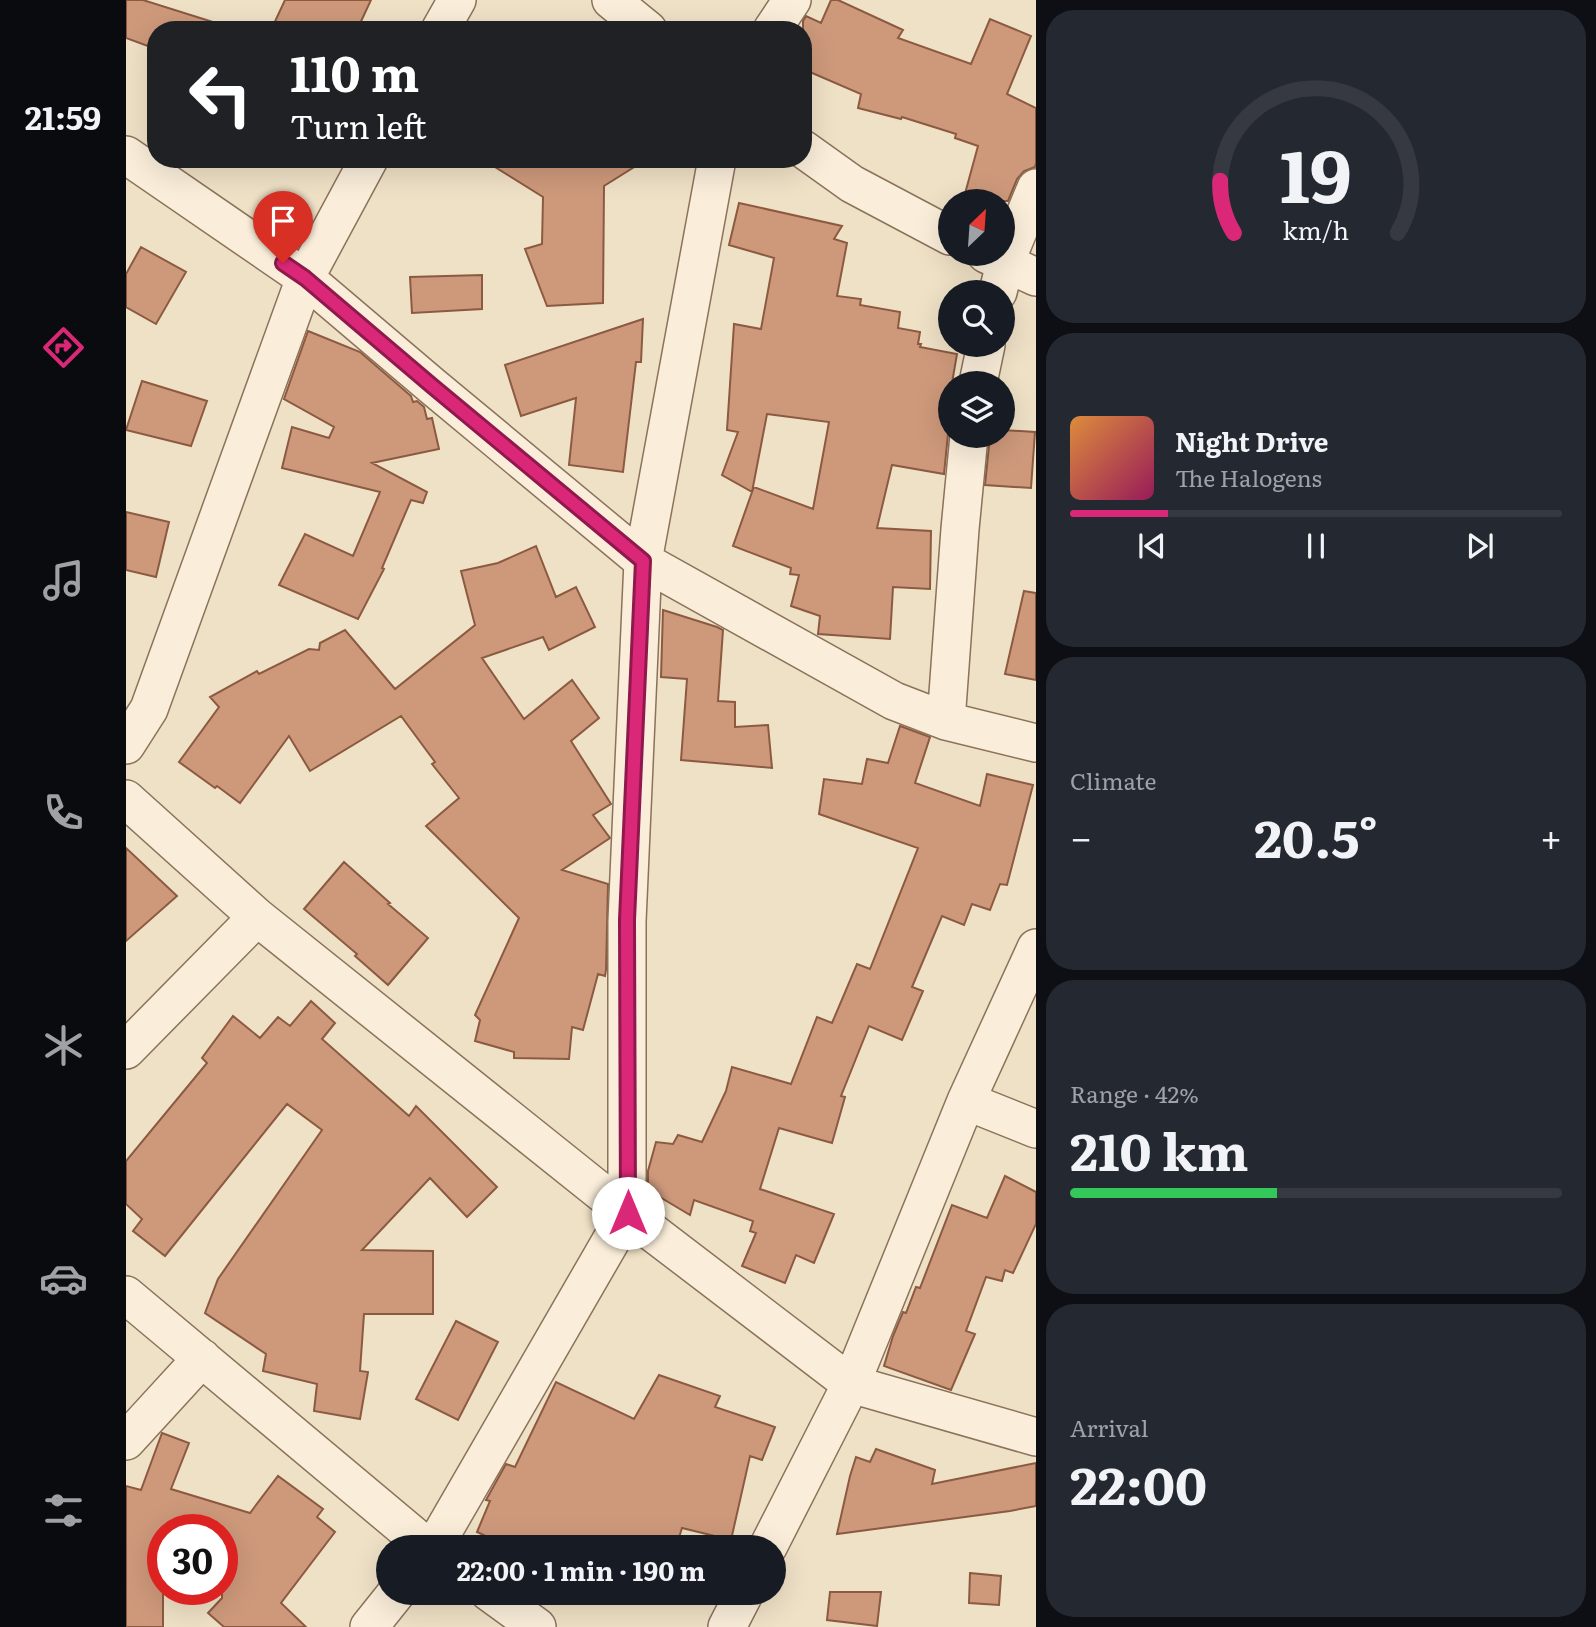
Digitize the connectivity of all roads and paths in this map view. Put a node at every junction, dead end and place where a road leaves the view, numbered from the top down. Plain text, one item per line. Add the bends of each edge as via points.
1 (457, 0) edge
2 (611, 0) edge
3 (792, 0) edge
4 (445, 21) edge
5 (637, 21) edge
6 (778, 21) edge
7 (126, 155) edge
8 (812, 155) edge
9 (364, 168) edge
10 (715, 168) edge
11 (1036, 188) edge
12 (938, 230) edge
13 (1006, 272) edge
14 (305, 278) junction
15 (968, 448) edge
16 (643, 561) junction
17 (946, 721) junction
18 (1036, 743) edge
19 (126, 745) edge
20 (126, 799) edge
21 (257, 916) junction
22 (1036, 948) edge
23 (126, 1050) edge
24 (965, 1101) junction
25 (1036, 1129) edge
26 (628, 1213) junction
27 (126, 1295) edge
28 (202, 1358) junction
29 (851, 1384) junction
30 (1036, 1437) edge
31 (126, 1441) edge
32 (413, 1535) edge
33 (441, 1535) edge
34 (774, 1535) edge
35 (387, 1605) edge
36 (507, 1605) edge
37 (738, 1605) edge
38 (369, 1627) edge
39 (537, 1627) edge
40 (727, 1627) edge

1 - 4 street
2 - 5 street
3 - 6 street
7 - 14 street
8 - 12 street via 852,184
9 - 14 street
10 - 16 street
11 - 13 street
14 - 16 street
14 - 19 street via 149,709
15 - 17 street
16 - 17 street via 894,701
16 - 26 street via 627,920
17 - 18 street
20 - 21 street
21 - 23 street
21 - 26 street
22 - 24 street
24 - 25 street
24 - 29 street
26 - 29 street
26 - 33 street
27 - 28 street
28 - 31 street
28 - 32 street
29 - 30 street
29 - 34 street
35 - 38 street
36 - 39 street
37 - 40 street

